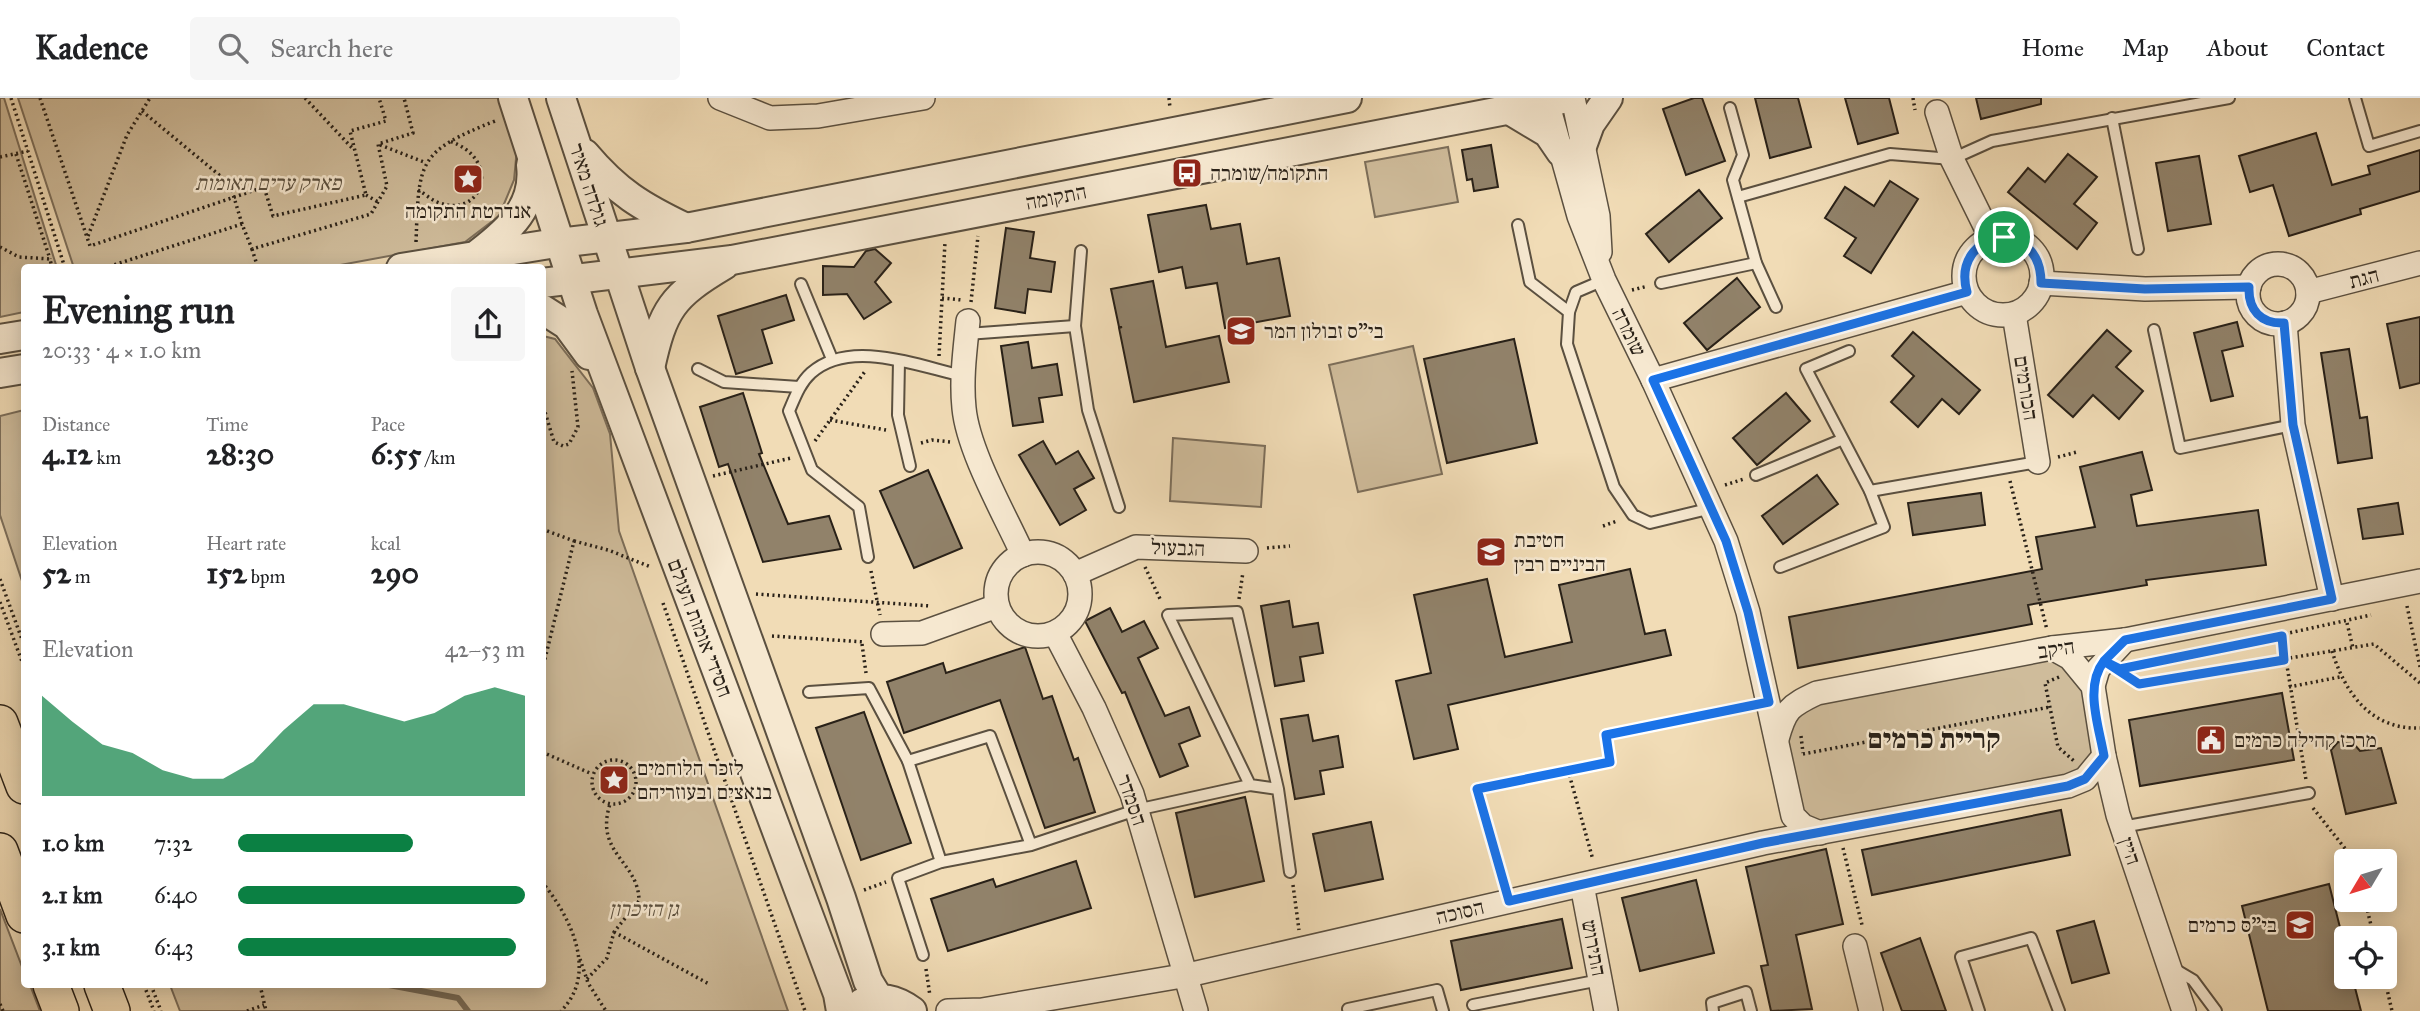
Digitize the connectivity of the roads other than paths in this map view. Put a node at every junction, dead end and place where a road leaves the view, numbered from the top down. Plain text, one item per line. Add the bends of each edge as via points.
1 (561, 98) edge
2 (720, 98) edge
3 (923, 98) edge
4 (1347, 98) edge
5 (1608, 98) edge
6 (2229, 98) edge
7 (2355, 98) edge
8 (1559, 99) edge
9 (515, 105) edge
10 (1730, 108) dead end
11 (1508, 109) junction
12 (1937, 112) dead end
13 (2112, 118) junction
14 (2420, 131) edge
15 (575, 142) junction
16 (528, 145) junction
17 (1571, 149) junction
18 (1952, 159) junction
19 (1738, 197) junction
20 (1518, 225) dead end
21 (686, 228) junction
22 (607, 239) junction
23 (1991, 239) junction
24 (562, 243) junction
25 (2138, 249) dead end
26 (1081, 251) dead end
27 (478, 254) junction
28 (732, 260) junction
29 (1756, 263) junction
30 (2420, 263) edge
31 (424, 264) edge
32 (618, 273) junction
33 (572, 280) junction
34 (1605, 281) junction
35 (546, 283) edge
36 (1661, 283) road end
37 (2041, 283) junction
38 (801, 284) dead end
39 (2249, 287) junction
40 (1967, 292) junction
41 (2308, 292) junction
42 (1776, 307) dead end
43 (546, 312) edge
44 (1569, 312) junction
45 (2014, 314) junction
46 (969, 319) joint
47 (2284, 323) junction
48 (1075, 326) junction
49 (2154, 330) dead end
50 (21, 336) edge
51 (0, 339) edge
52 (1849, 351) dead end
53 (832, 359) junction
54 (899, 361) junction
55 (650, 368) junction
56 (698, 369) dead end
57 (21, 370) edge
58 (0, 373) edge
59 (963, 376) junction
60 (1653, 380) junction
61 (611, 383) junction
62 (799, 387) junction
63 (2293, 425) junction
64 (1841, 440) junction
65 (2038, 462) joint
66 (910, 466) dead end
67 (1756, 475) road end
68 (1870, 491) junction
69 (1708, 500) junction
70 (1119, 507) dead end
71 (1246, 551) road end
72 (1023, 555) junction
73 (868, 557) road end
74 (1780, 567) dead end
75 (1075, 574) junction
76 (2420, 581) edge
77 (2336, 598) junction
78 (997, 606) junction
79 (1055, 633) junction
80 (883, 634) road end
81 (2125, 640) junction
82 (2052, 648) junction
83 (1762, 673) junction
84 (2087, 677) junction
85 (809, 692) dead end
86 (1816, 693) junction
87 (0, 723) edge
88 (1777, 739) junction
89 (2104, 756) junction
90 (908, 761) junction
91 (21, 778) edge
92 (1250, 785) junction
93 (2068, 786) junction
94 (1278, 789) junction
95 (2309, 793) road end
96 (1787, 796) junction
97 (1136, 810) junction
98 (2120, 821) junction
99 (1829, 831) junction
100 (1763, 843) junction
101 (1031, 845) junction
102 (0, 851) edge
103 (941, 862) junction
104 (1290, 872) dead end
105 (1590, 883) junction
106 (21, 907) edge
107 (1855, 946) road end
108 (923, 955) road end
109 (2169, 966) junction
110 (1188, 975) junction
111 (1600, 980) junction
112 (52, 988) edge
113 (103, 988) edge
114 (879, 999) junction
115 (1473, 1005) dead end
116 (930, 1007) edge
117 (1010, 1008) edge
118 (1348, 1009) dead end
119 (61, 1011) edge
120 (112, 1011) edge
121 (841, 1011) edge
122 (851, 1011) edge
123 (1196, 1011) edge
124 (1443, 1011) edge
125 (1606, 1011) edge
126 (1713, 1011) edge
127 (1751, 1011) edge
128 (1871, 1011) edge
129 (1979, 1011) edge
130 (2059, 1011) edge
131 (2184, 1011) edge
132 (2216, 1011) edge

1 - 15 street, גולדה מאיר
2 - 3 street via 770,118 818,116
4 - 21 street, התקומה
5 - 17 street
6 - 13 lane
7 - 14 lane via 2369,146
8 - 11 street, התקומה
8 - 17 street, שומרה
9 - 16 street
10 - 19 lane via 1742,155 1733,180
11 - 17 street
11 - 28 street, התקומה
12 - 18 street
13 - 18 lane via 1992,141
13 - 25 lane
15 - 21 street via 609,183 638,205
15 - 22 street, גולדה מאיר
16 - 24 street
16 - 27 street via 533,184 524,210
17 - 34 street, שומרה via 1579,216
18 - 19 lane via 1890,154
18 - 23 street
19 - 29 lane
20 - 44 lane via 1531,282
21 - 22 street, התקומה
22 - 24 street, התקומה
22 - 32 street, גולדה מאיר
23 - 37 street via 2017,240 2028,247 2041,270
23 - 40 street via 1979,245 1965,266
24 - 27 street, התקומה
24 - 33 street, חסידי אומות העולם
26 - 48 lane
27 - 31 street, התקומה
28 - 32 street, התקומה
28 - 55 street via 692,284 670,306 659,328
29 - 36 lane
29 - 42 lane
30 - 41 street, הגת
32 - 33 street, התקומה
32 - 55 street, חסידי אומות העולם
33 - 35 street, התקומה
33 - 61 street, חסידי אומות העולם
34 - 44 lane via 1577,292
34 - 60 street, שומרה
37 - 39 street via 2145,289
37 - 45 street via 2032,302
38 - 53 lane
39 - 41 street via 2258,271 2275,264 2301,274
39 - 47 street via 2251,307 2257,315
40 - 45 street via 1992,314
40 - 60 street
41 - 47 street via 2305,309
43 - 61 street via 566,325
44 - 69 lane via 1567,344 1614,487 1633,514 1650,523
45 - 65 street, הכורמים
46 - 48 lane
46 - 59 street
47 - 63 street
48 - 70 lane via 1088,410
49 - 63 lane via 2180,448
50 - 51 street
52 - 64 lane via 1806,369
53 - 54 lane via 858,356
53 - 62 lane
54 - 59 lane
54 - 66 lane via 898,415
55 - 114 street, חסידי אומות העולם via 868,981
56 - 62 lane via 724,382
57 - 58 street
59 - 72 street via 964,411 980,462
60 - 69 street, שומרה
61 - 121 street, חסידי אומות העולם
62 - 73 lane via 789,411 805,455 812,470 859,507
63 - 77 street
64 - 67 lane
64 - 68 lane
65 - 68 lane
68 - 74 lane via 1884,527
69 - 83 street, שומרה via 1748,612
71 - 75 street, הגבעול via 1136,547
72 - 75 street via 1035,552 1058,557
72 - 78 street via 999,577
75 - 79 street via 1080,602 1075,615
76 - 77 street, היקב
77 - 81 street, היקב
78 - 79 street via 1004,619 1027,635
78 - 80 street via 922,633
79 - 97 street, הסמדר via 1094,708
81 - 82 street, היקב
81 - 84 street
82 - 84 street
82 - 86 street, היקב
83 - 86 street, היקב via 1776,687
83 - 88 street, שומרה
84 - 89 street, היין
85 - 90 lane via 869,688
86 - 88 street, היקב via 1795,703 1784,715
87 - 91 main road
88 - 96 street, שומרה
89 - 93 street, הסוכה via 2089,775
89 - 98 street, היין
90 - 101 lane via 990,736
90 - 103 lane
92 - 94 lane
92 - 94 lane via 1168,615 1237,612
92 - 97 lane
93 - 98 street via 2100,799
93 - 99 street, הסוכה
94 - 104 lane
95 - 98 lane
96 - 99 street, שומרה via 1793,817 1803,826
96 - 100 street, שומרה via 1781,824
97 - 101 lane
97 - 110 street, הסמדר
98 - 109 street, היין
99 - 100 street, הסוכה
100 - 105 street, הסוכה
101 - 103 lane
102 - 106 main road
103 - 108 lane via 898,878
105 - 110 street, הסוכה
105 - 111 street, התירוש
107 - 128 street
109 - 131 street, היין
109 - 132 lane via 2193,980
110 - 117 street, הסוכה
110 - 123 street, הסמדר
111 - 115 lane
111 - 125 street, התירוש
112 - 119 main road
113 - 120 main road
114 - 116 street
114 - 122 street
116 - 117 street, הסוכה
118 - 124 lane via 1437,990
126 - 127 lane via 1712,1003 1746,992
129 - 130 lane via 1961,957 2031,939

